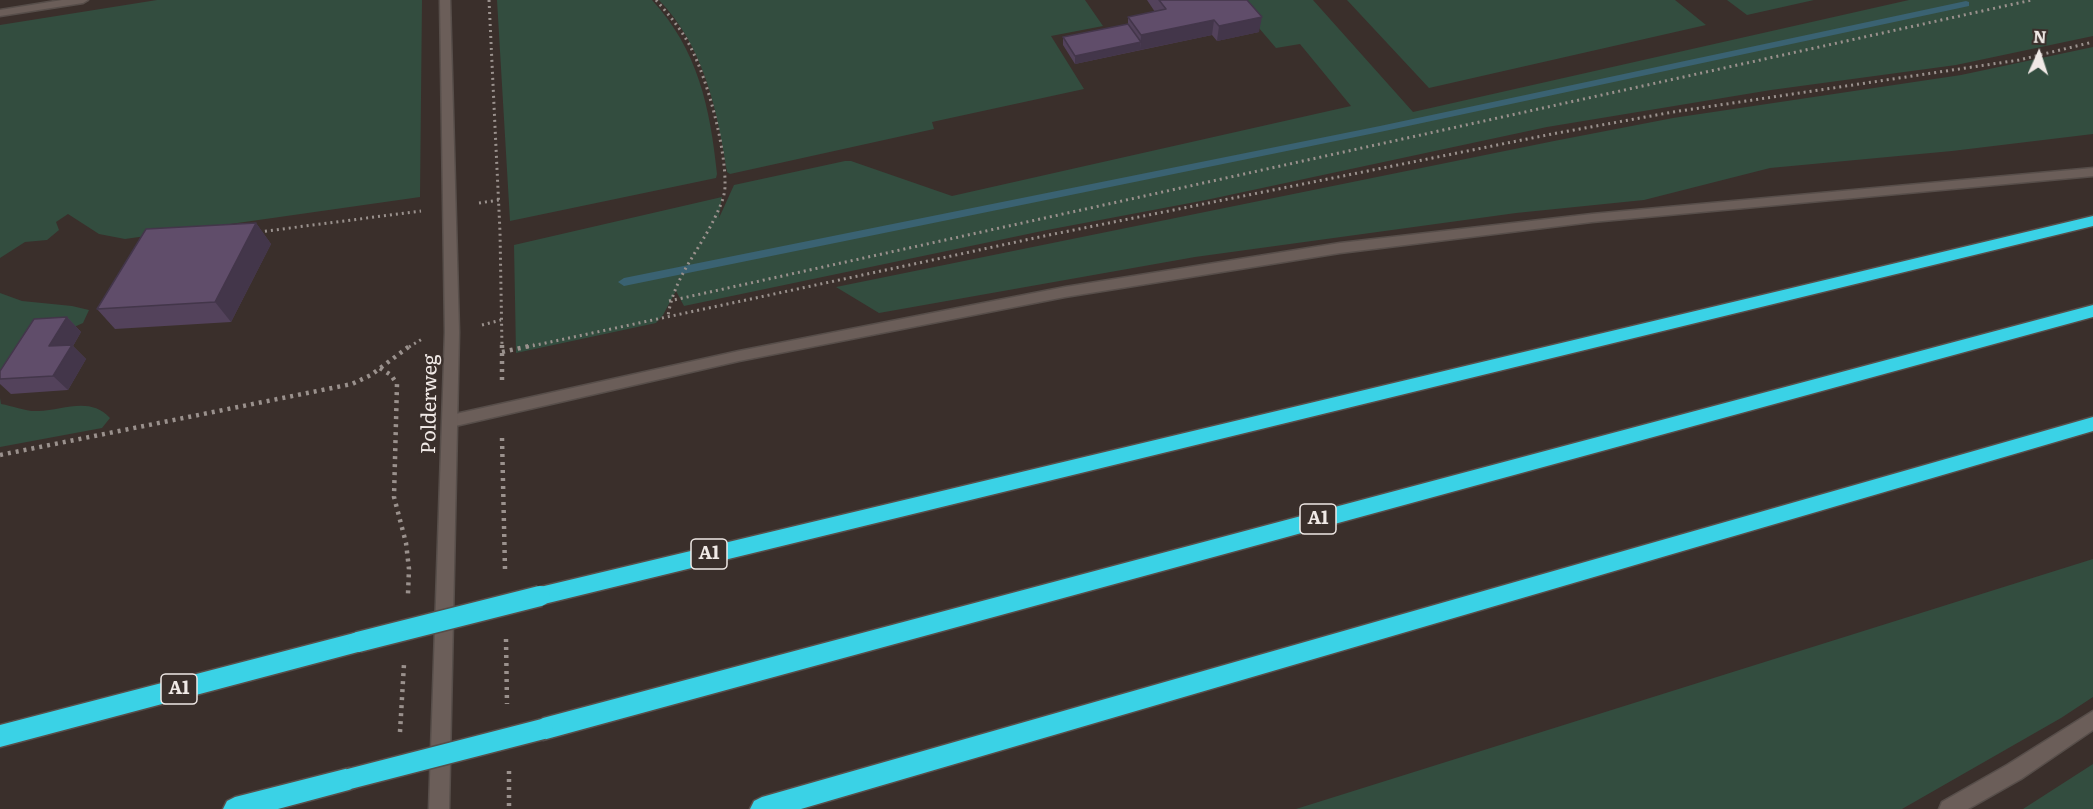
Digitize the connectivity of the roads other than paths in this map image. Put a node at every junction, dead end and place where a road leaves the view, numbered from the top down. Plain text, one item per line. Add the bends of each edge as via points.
1 (83, 0) edge
2 (445, 0) edge
3 (0, 13) edge
4 (2093, 172) edge
5 (2093, 221) edge
6 (2093, 311) edge
7 (451, 421) junction
8 (2093, 424) edge
9 (2093, 720) edge
10 (0, 736) edge
11 (235, 809) edge
12 (440, 809) edge
13 (762, 809) edge
14 (1949, 809) edge

1 - 3 street
2 - 7 street, Polderweg via 451,208
4 - 7 street via 1723,205 1340,248 1030,299 739,356
5 - 10 highway, A1, bridge via 540,596
6 - 11 highway, A1, bridge
7 - 12 street, Polderweg
8 - 13 highway
9 - 14 street

